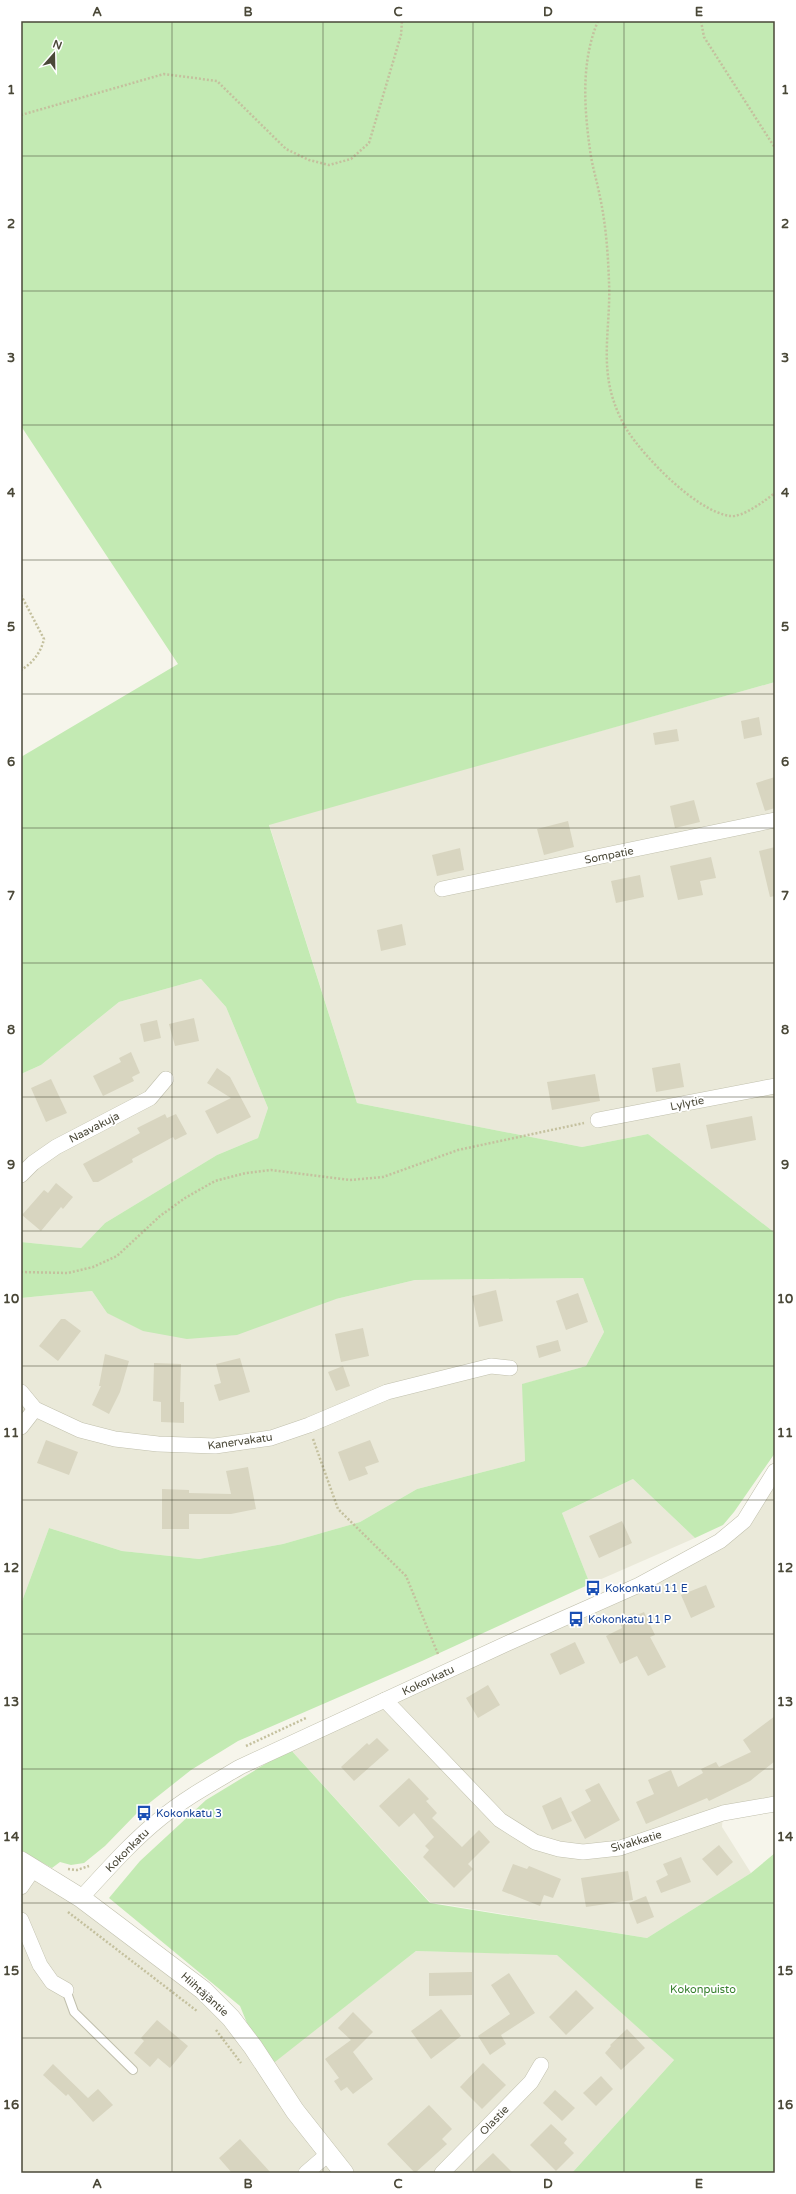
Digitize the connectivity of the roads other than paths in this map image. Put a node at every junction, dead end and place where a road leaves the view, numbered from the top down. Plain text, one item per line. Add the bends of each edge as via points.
1 (775, 820) edge
2 (442, 888) dead end
3 (166, 1079) dead end
4 (775, 1086) edge
5 (598, 1120) road end
6 (21, 1174) edge
7 (510, 1368) dead end
8 (21, 1392) edge
9 (36, 1409) junction
10 (21, 1427) edge
11 (775, 1471) edge
12 (385, 1700) junction
13 (775, 1804) edge
14 (28, 1865) edge
15 (21, 1887) edge
16 (81, 1898) junction
17 (21, 1920) edge
18 (66, 1990) joint
19 (542, 2064) dead end
20 (133, 2070) dead end
21 (328, 2154) junction
22 (306, 2173) edge
23 (344, 2173) edge
24 (442, 2173) edge

1 - 2 street, Sompatie
3 - 6 street, Naavakuja via 150,1098 56,1147
4 - 5 street, Lylytie
7 - 9 street, Kanervakatu via 491,1366 387,1392 271,1438 215,1446 180,1446 115,1438 80,1430
8 - 9 street, Kanervakatu
9 - 10 street
11 - 12 street, Kokonkatu via 744,1521 720,1541 639,1585
12 - 13 street, Sivakkatie via 500,1820 535,1842 559,1849 583,1852 620,1848 723,1813
12 - 16 street, Kokonkatu via 273,1750 201,1789 161,1818 128,1847
14 - 15 street
14 - 16 street, Hiihtäjäntie
16 - 21 street, Hiihtäjäntie via 197,1986 231,2018
17 - 18 street via 40,1965 52,1982
18 - 20 lane via 74,2012
19 - 24 street, Olastie via 531,2082
21 - 22 street
21 - 23 street, Hiihtäjäntie

